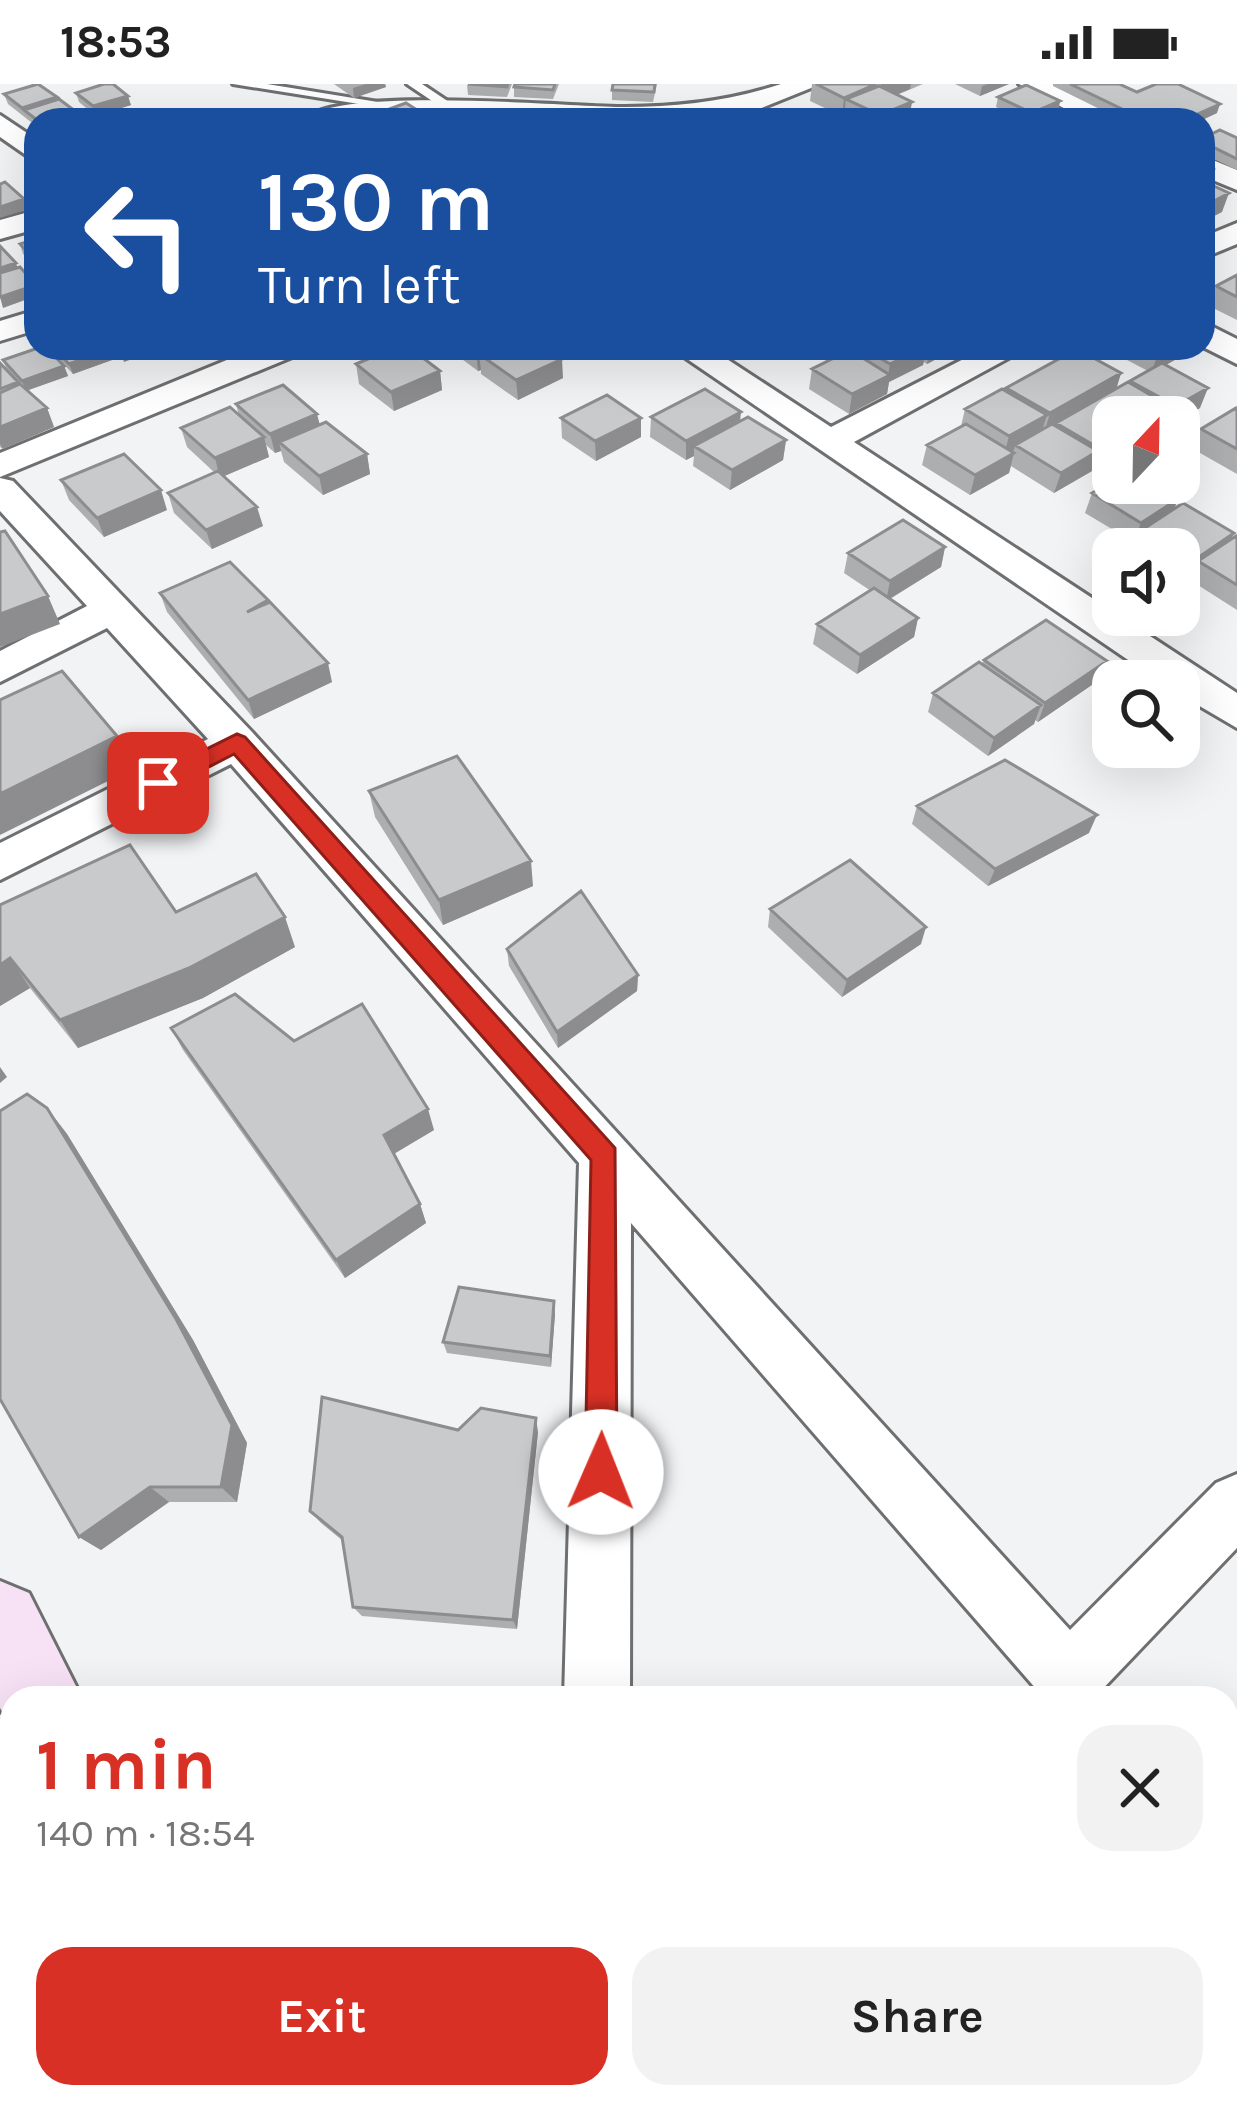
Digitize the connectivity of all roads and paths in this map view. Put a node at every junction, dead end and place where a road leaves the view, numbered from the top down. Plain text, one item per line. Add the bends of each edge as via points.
1 (239, 84) edge
2 (413, 84) edge
3 (808, 84) edge
4 (1031, 84) edge
5 (770, 101) junction
6 (378, 103) junction
7 (446, 104) junction
8 (572, 104) edge
9 (360, 108) edge
10 (784, 108) edge
11 (1082, 108) edge
12 (0, 123) edge
13 (24, 143) edge
14 (247, 360) edge
15 (707, 360) edge
16 (987, 360) edge
17 (832, 440) junction
18 (0, 466) edge
19 (0, 489) edge
20 (112, 609) junction
21 (0, 668) edge
22 (1237, 712) edge
23 (237, 742) junction
24 (0, 863) edge
25 (605, 1156) junction
26 (1237, 1504) edge
27 (0, 1622) edge
28 (34, 1686) edge
29 (597, 1686) edge
30 (1047, 1686) edge
31 (1051, 1686) edge

1 - 6 lane
2 - 7 lane
3 - 5 street
4 - 11 street
5 - 8 street
5 - 10 street
6 - 7 street
6 - 9 street
7 - 8 street
12 - 13 street
14 - 18 street
15 - 17 street
16 - 17 street
17 - 22 street
19 - 20 street
20 - 21 street
20 - 23 street
23 - 24 street
23 - 25 street
25 - 29 street
25 - 30 street
26 - 31 street
27 - 28 street

